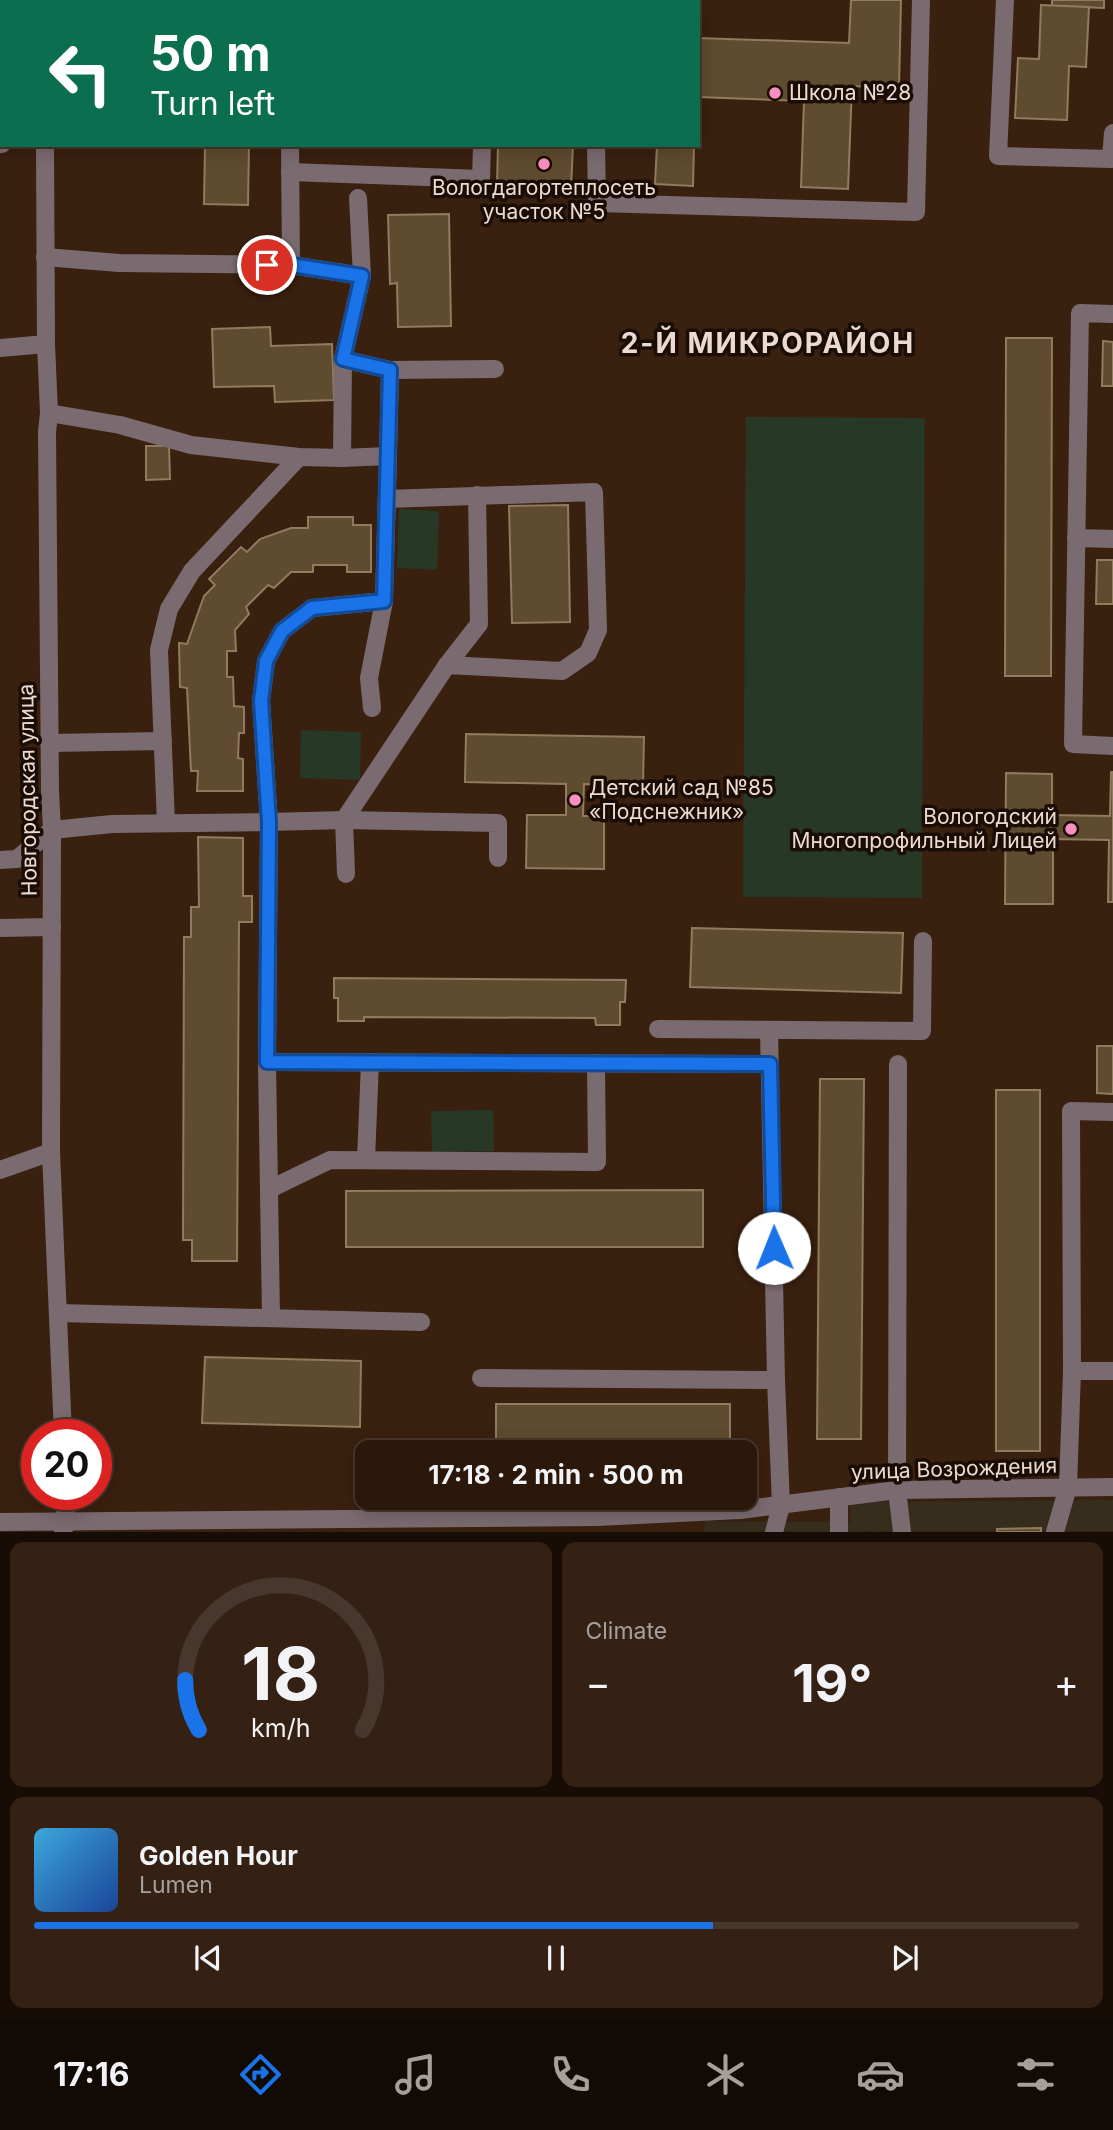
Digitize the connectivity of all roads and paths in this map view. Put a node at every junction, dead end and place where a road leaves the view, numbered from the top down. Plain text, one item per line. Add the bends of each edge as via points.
1 (920, 0) edge
2 (1005, 0) edge
3 (1113, 133) edge
4 (45, 147) edge
5 (290, 147) edge
6 (482, 147) edge
7 (596, 147) edge
8 (290, 172) junction
9 (358, 198) dead end
10 (45, 257) junction
11 (291, 265) junction
12 (362, 276) junction
13 (1113, 314) edge
14 (46, 344) junction
15 (0, 348) edge
16 (343, 359) junction
17 (495, 369) dead end
18 (390, 370) junction
19 (49, 413) junction
20 (388, 456) junction
21 (299, 457) junction
22 (342, 458) junction
23 (477, 495) junction
24 (387, 499) junction
25 (1076, 538) junction
26 (1113, 539) edge
27 (384, 601) junction
28 (447, 665) junction
29 (372, 708) dead end
30 (163, 741) junction
31 (49, 743) junction
32 (1113, 746) edge
33 (344, 820) junction
34 (269, 822) junction
35 (166, 823) junction
36 (52, 830) junction
37 (498, 858) dead end
38 (0, 860) edge
39 (346, 874) dead end
40 (52, 927) junction
41 (0, 929) edge
42 (923, 941) dead end
43 (658, 1029) dead end
44 (769, 1030) junction
45 (267, 1062) junction
46 (370, 1062) junction
47 (596, 1063) junction
48 (770, 1064) junction
49 (898, 1064) dead end
50 (1113, 1112) edge
51 (51, 1152) junction
52 (366, 1160) junction
53 (0, 1170) edge
54 (270, 1189) junction
55 (58, 1313) junction
56 (271, 1318) junction
57 (421, 1322) dead end
58 (1072, 1371) junction
59 (1113, 1371) edge
60 (481, 1378) dead end
61 (776, 1380) junction
62 (62, 1419) edge
63 (1113, 1487) edge
64 (1068, 1488) junction
65 (897, 1490) junction
66 (839, 1497) junction
67 (781, 1506) junction
68 (0, 1522) edge
69 (65, 1527) edge
70 (774, 1531) edge
71 (839, 1531) edge
72 (902, 1531) edge
73 (1055, 1531) edge

1 - 7 street via 916,212 597,202
2 - 3 street via 998,156 1111,159
4 - 10 street, Новгородская улица
5 - 8 street
6 - 8 street via 481,179
8 - 11 street
9 - 12 street
10 - 11 street via 119,264
10 - 14 street, Новгородская улица
11 - 12 street
12 - 16 street
13 - 25 street via 1080,313
14 - 15 street
14 - 19 street, Новгородская улица
16 - 18 street
16 - 22 street
17 - 18 street
18 - 20 street
19 - 21 street via 120,425 191,445
19 - 31 street, Новгородская улица
20 - 22 street
20 - 24 street
21 - 22 street
21 - 30 street via 192,571 169,609 159,650
23 - 24 street
23 - 28 street via 479,624
23 - 28 street via 594,492 598,630 588,653 562,671
24 - 27 street
25 - 26 street
25 - 32 street via 1073,744
27 - 29 street via 369,678
27 - 34 street via 312,608 282,631 266,661 261,701
28 - 33 street
30 - 31 street
30 - 35 street
31 - 36 street, Новгородская улица
33 - 34 street
33 - 37 street via 498,823
33 - 39 street
34 - 35 street
34 - 45 street
35 - 36 street
36 - 38 street via 17,859
36 - 40 street, Новгородская улица
40 - 41 street
40 - 51 street, Новгородская улица
42 - 44 street via 922,1031
43 - 44 street
44 - 48 street
45 - 46 street
45 - 54 street
46 - 47 street
46 - 52 street
47 - 48 street
47 - 52 street via 597,1163
48 - 61 street
49 - 65 street
50 - 58 street via 1070,1111
51 - 53 street
51 - 55 street, Новгородская улица
52 - 54 street via 330,1160
54 - 56 street
55 - 56 street
55 - 62 street, Новгородская улица
56 - 57 street
58 - 59 street
58 - 64 street
60 - 61 street
61 - 67 street
63 - 64 street, улица Возрождения
64 - 65 street, улица Возрождения
64 - 73 street
65 - 66 street, улица Возрождения
65 - 72 street
66 - 67 street, улица Возрождения
66 - 71 street
67 - 69 street, улица Возрождения via 597,1517
67 - 70 street
68 - 69 street, улица Возрождения

